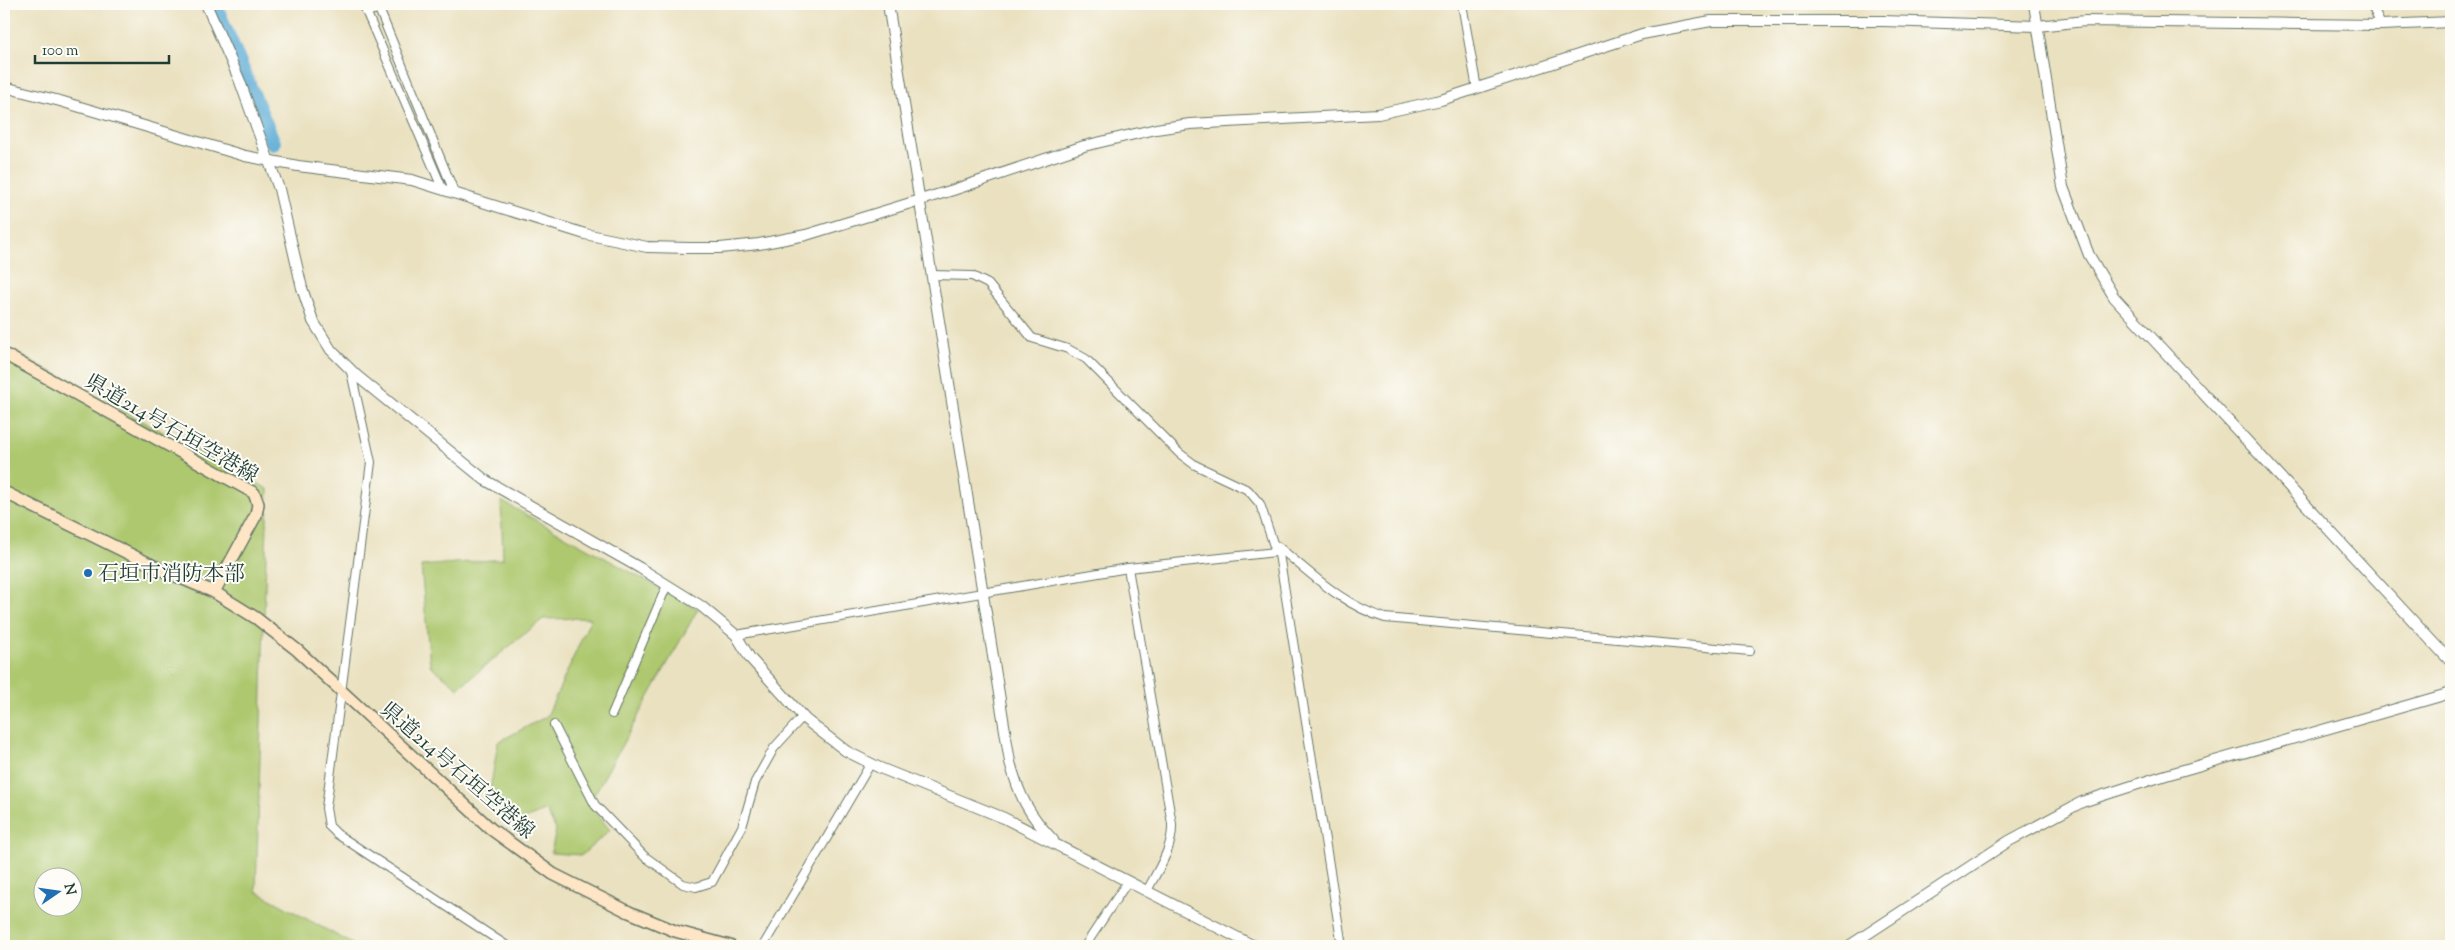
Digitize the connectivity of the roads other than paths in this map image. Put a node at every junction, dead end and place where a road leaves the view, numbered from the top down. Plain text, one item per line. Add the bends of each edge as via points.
1 (206, 4) edge
2 (397, 4) edge
3 (888, 4) edge
4 (1462, 4) edge
5 (2034, 4) edge
6 (2371, 4) edge
7 (378, 6) edge
8 (365, 8) edge
9 (2451, 22) edge
10 (2381, 25) junction
11 (2037, 26) junction
12 (4, 86) edge
13 (1478, 89) junction
14 (269, 160) junction
15 (443, 190) junction
16 (455, 194) junction
17 (921, 200) junction
18 (932, 275) junction
19 (4, 354) edge
20 (350, 369) junction
21 (4, 492) edge
22 (1277, 549) junction
23 (1128, 568) junction
24 (667, 585) junction
25 (214, 592) junction
26 (982, 592) junction
27 (736, 635) junction
28 (1750, 651) dead end
29 (2451, 662) edge
30 (340, 689) junction
31 (2451, 692) edge
32 (612, 714) dead end
33 (803, 716) junction
34 (554, 725) dead end
35 (871, 763) junction
36 (1059, 846) junction
37 (1128, 881) junction
38 (1147, 891) junction
39 (507, 946) edge
40 (730, 946) edge
41 (763, 946) edge
42 (1085, 946) edge
43 (1253, 946) edge
44 (1342, 946) edge
45 (1849, 946) edge

1 - 14 street via 239,79
2 - 7 street
3 - 17 street
4 - 13 street
5 - 11 street
6 - 10 street
7 - 8 street
7 - 16 street
8 - 15 street
9 - 10 street
10 - 11 street via 2085,21
11 - 13 street via 1883,21 1711,21 1642,34
11 - 29 street via 2063,188 2088,254 2114,297
12 - 14 street via 245,156
13 - 17 street via 1378,114 1190,124 1124,135
14 - 15 street via 412,180
14 - 20 street via 313,321 332,350
15 - 16 street
16 - 17 street via 585,234 648,247 690,248 759,244 806,235
17 - 18 street
18 - 22 street via 972,276 988,284 1032,338 1086,359 1179,453 1194,465 1248,490 1260,504
18 - 26 street
19 - 25 main road, 県道214号石垣空港線 via 254,493 258,504 256,515
20 - 24 street via 485,480
20 - 30 street via 371,462
21 - 25 main road, 県道214号石垣空港線
22 - 23 street
22 - 28 street via 1344,600 1385,618
22 - 44 street
23 - 26 street
23 - 38 street via 1173,838
24 - 27 street via 701,606
24 - 32 street
25 - 30 main road, 県道214号石垣空港線 via 256,618
26 - 27 street
26 - 36 street via 1016,785 1033,819
27 - 33 street via 750,658
30 - 39 street via 326,808 329,826 379,863
30 - 40 main road, 県道214号石垣空港線 via 491,829 553,874 629,912
31 - 45 street via 2082,802 2009,840
33 - 34 street via 774,748 760,773 742,828 712,882 696,887 683,884 644,856 594,805
33 - 35 street via 846,751
35 - 36 street via 1004,818
35 - 41 street
36 - 37 street
37 - 38 street
37 - 42 street
38 - 43 street

